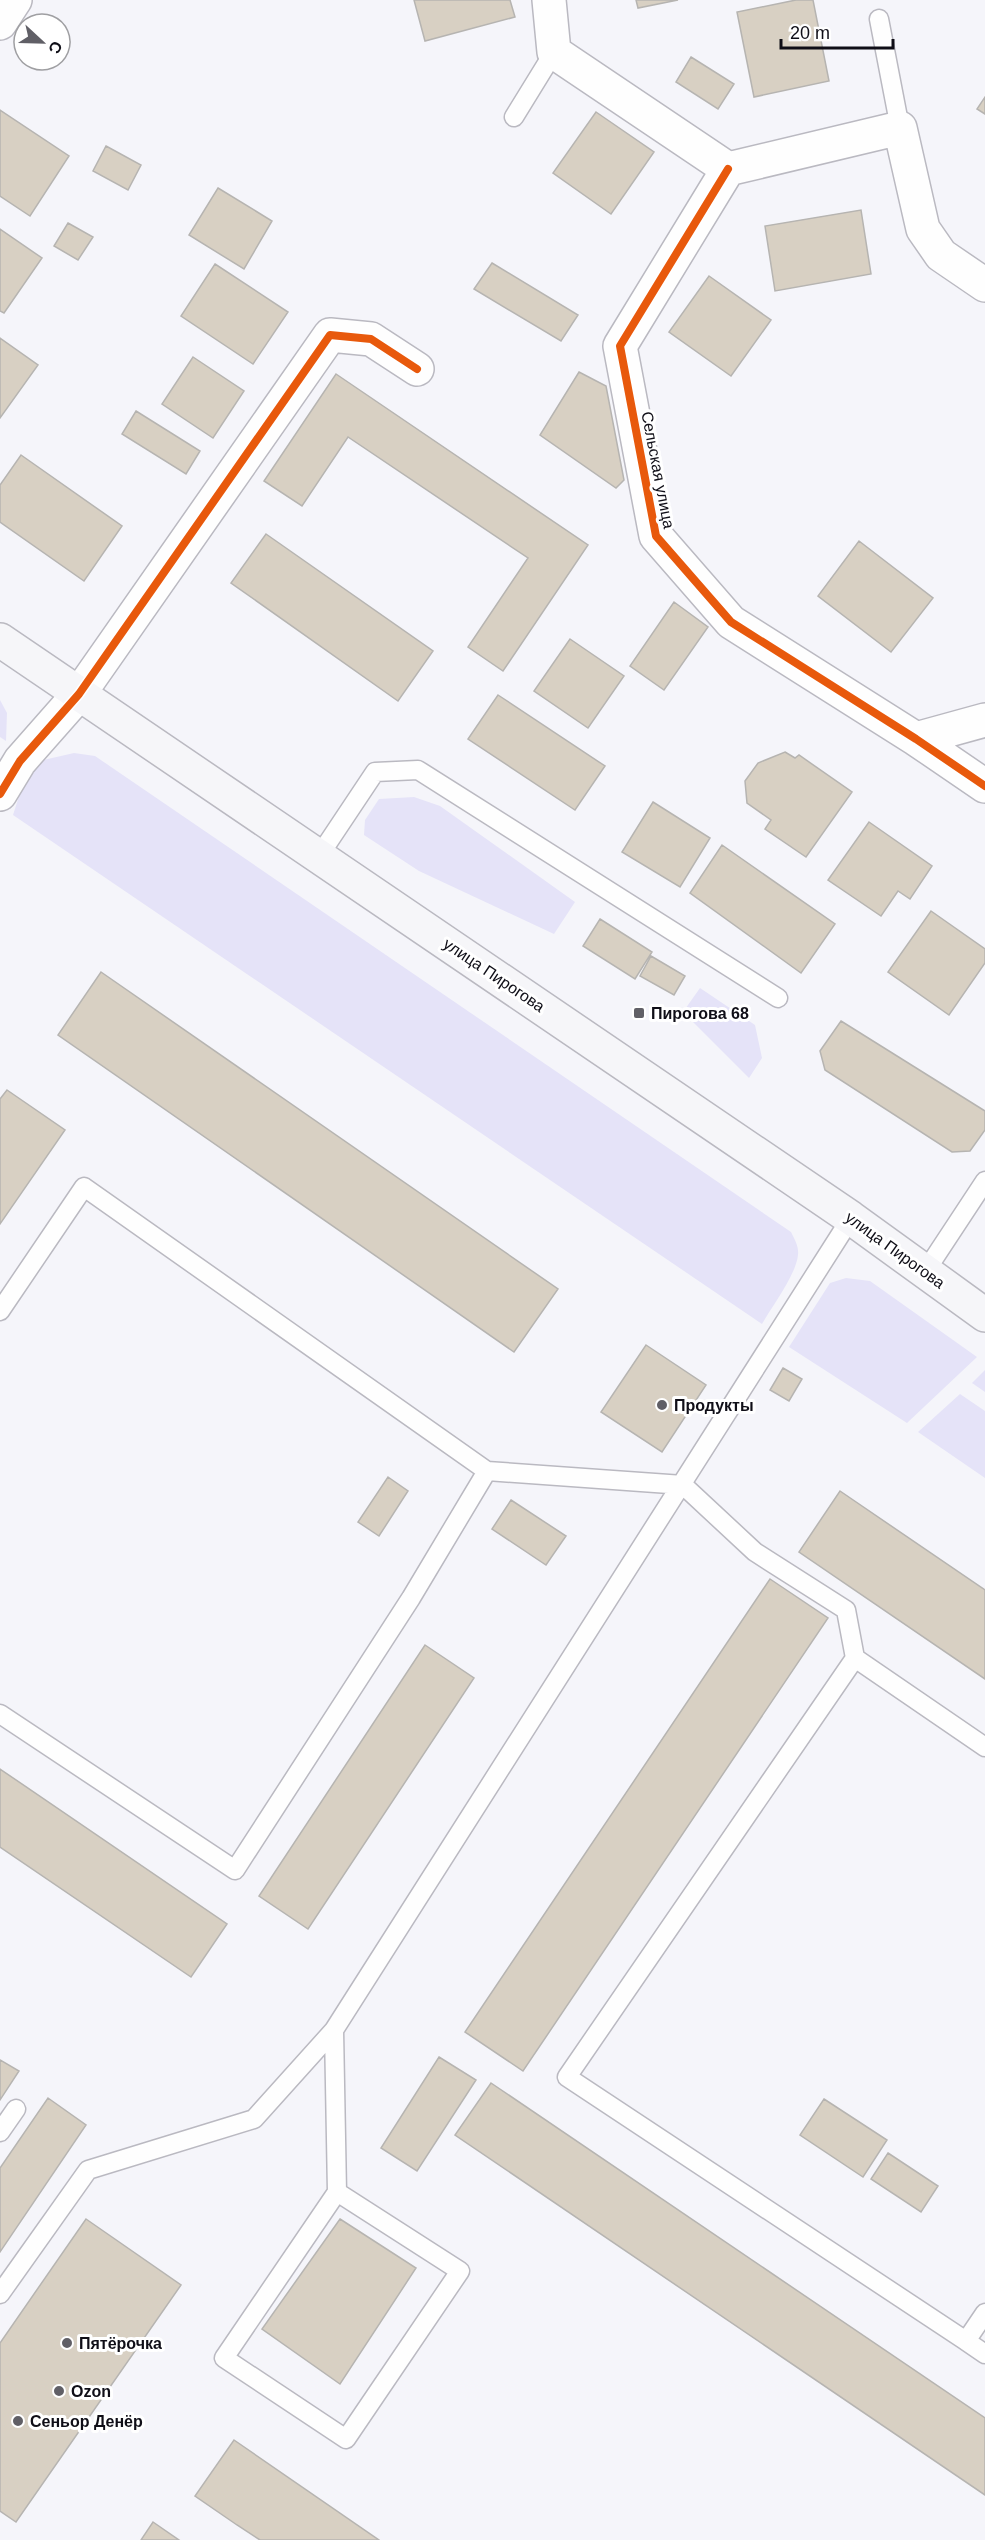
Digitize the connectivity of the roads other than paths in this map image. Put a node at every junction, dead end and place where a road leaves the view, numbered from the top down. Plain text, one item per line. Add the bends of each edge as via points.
1 (15, 0) edge
2 (549, 0) edge
3 (879, 19) dead end
4 (0, 23) edge
5 (554, 52) junction
6 (514, 117) dead end
7 (900, 128) junction
8 (728, 169) junction
9 (985, 285) edge
10 (417, 369) dead end
11 (0, 640) edge
12 (79, 694) junction
13 (985, 720) edge
14 (916, 739) junction
15 (985, 786) edge
16 (0, 794) edge
17 (320, 856) junction
18 (778, 998) dead end
19 (985, 1181) edge
20 (851, 1218) junction
21 (926, 1272) junction
22 (0, 1311) edge
23 (985, 1315) edge
24 (487, 1471) junction
25 (682, 1485) junction
26 (855, 1658) junction
27 (0, 1714) edge
28 (985, 1747) edge
29 (334, 2030) junction
30 (16, 2109) dead end
31 (0, 2132) edge
32 (337, 2192) junction
33 (0, 2294) edge
34 (985, 2313) edge
35 (966, 2341) junction
36 (985, 2354) edge

1 - 4 street
2 - 5 street
3 - 7 lane
5 - 6 lane
5 - 8 street
7 - 8 street
7 - 9 street via 923,229 941,255
8 - 14 street, Сельская улица via 620,346 656,536 731,622
10 - 12 street via 371,339 330,335
11 - 12 main road, улица Пирогова
12 - 16 street via 20,761
12 - 17 main road, улица Пирогова
13 - 14 street
14 - 15 street, Сельская улица
17 - 18 lane via 375,772 418,770
17 - 20 main road, улица Пирогова
19 - 21 lane
20 - 21 main road, улица Пирогова
20 - 25 lane
21 - 23 main road, улица Пирогова
22 - 24 lane via 84,1187
24 - 25 lane
24 - 27 lane via 411,1598 235,1870
25 - 26 lane via 755,1552 846,1610
25 - 29 lane
26 - 28 lane
26 - 35 lane via 567,2078
29 - 32 lane
29 - 33 lane via 254,2119 88,2170
30 - 31 lane
32 - 32 lane via 460,2271 346,2439 224,2358
34 - 35 lane
35 - 36 lane

